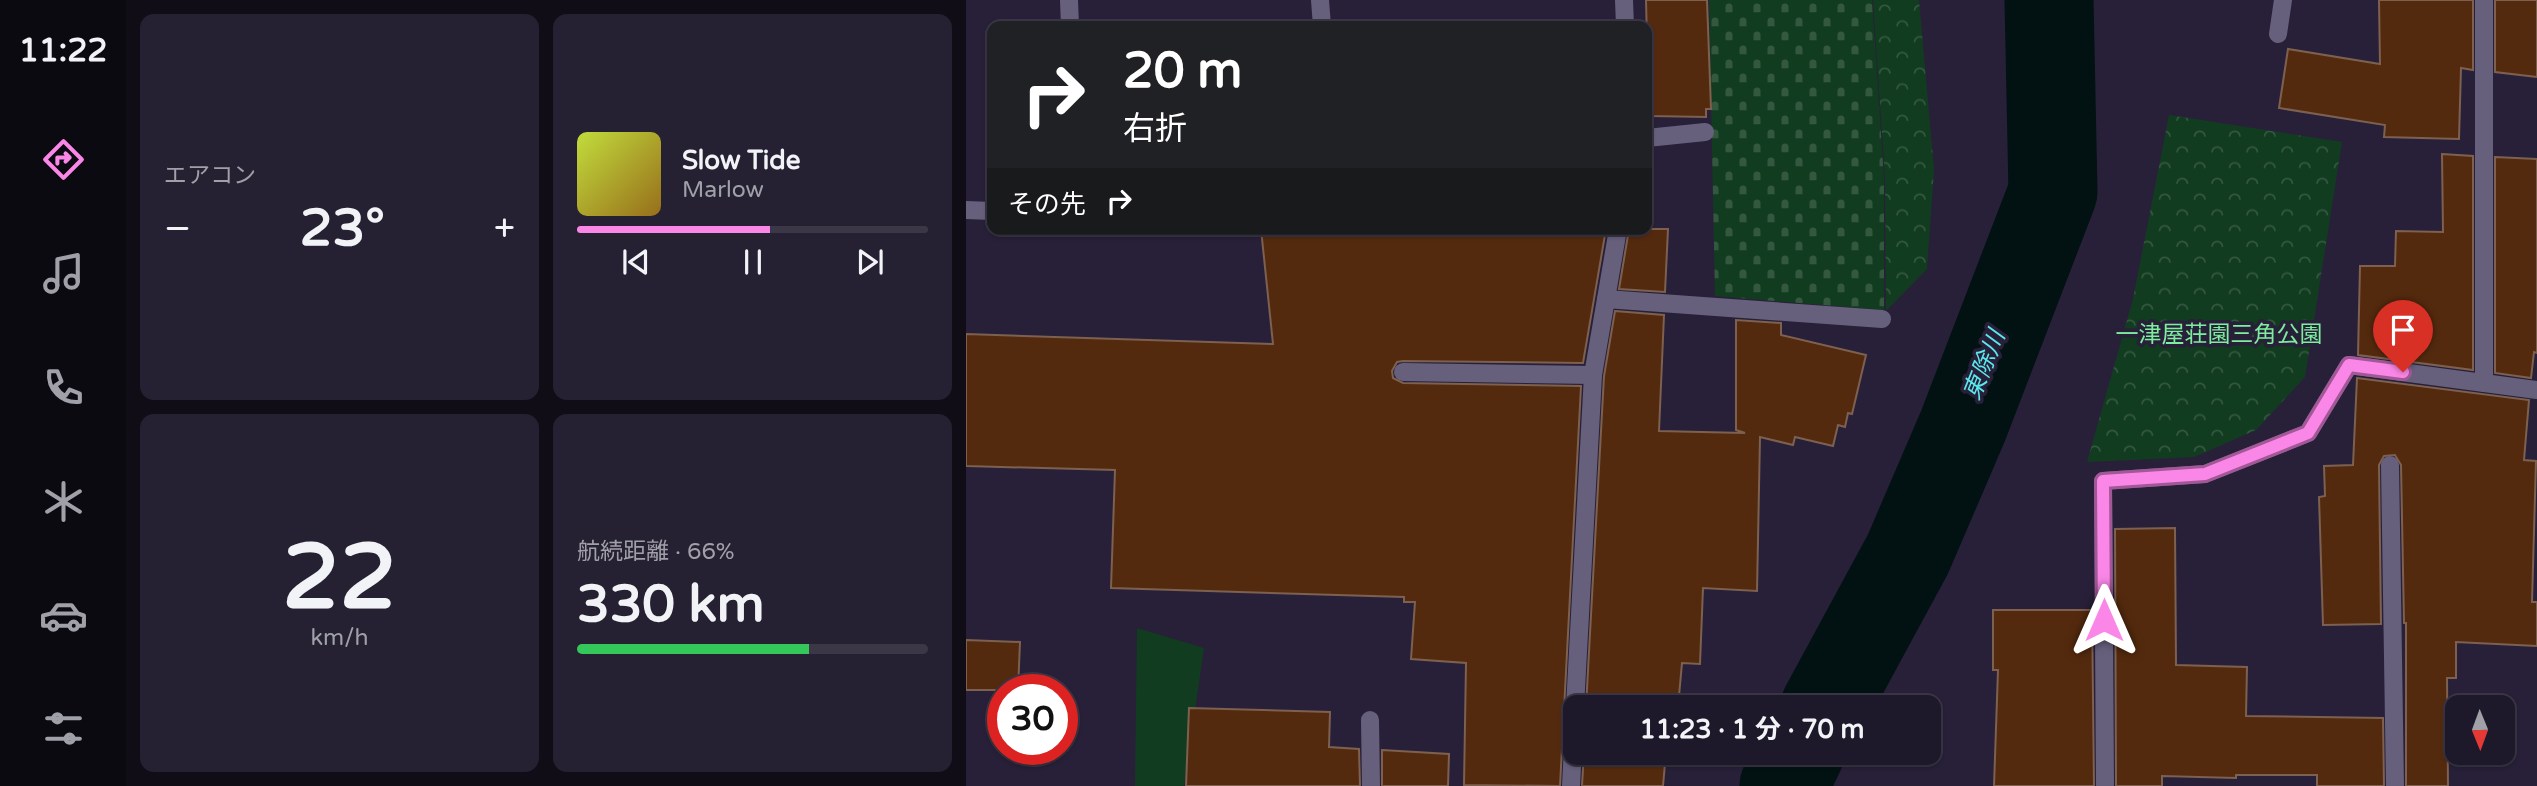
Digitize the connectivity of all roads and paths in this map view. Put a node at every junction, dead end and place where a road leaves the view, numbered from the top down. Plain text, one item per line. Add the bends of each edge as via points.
1 (1069, 0) edge
2 (1320, 0) edge
3 (1624, 0) edge
4 (2283, 0) edge
5 (2484, 0) edge
6 (1070, 21) edge
7 (1322, 21) edge
8 (1625, 21) edge
9 (2278, 34) dead end
10 (1705, 132) dead end
11 (1652, 137) edge
12 (966, 210) edge
13 (987, 211) edge
14 (1617, 235) edge
15 (1606, 299) junction
16 (1882, 319) dead end
17 (1403, 372) dead end
18 (1593, 375) junction
19 (2484, 383) junction
20 (2537, 390) edge
21 (2390, 465) dead end
22 (1576, 695) edge
23 (1370, 719) dead end
24 (1572, 765) edge
25 (1371, 786) edge
26 (1571, 786) edge
27 (2105, 786) edge
28 (2395, 786) edge

1 - 6 street
2 - 7 street
3 - 8 street
4 - 9 street
5 - 19 street
10 - 11 street
12 - 13 street
14 - 15 street
15 - 16 street
15 - 18 street
17 - 18 street
18 - 22 street
19 - 20 street
19 - 27 street via 2349,365 2308,433 2205,474 2103,481
21 - 28 street
23 - 25 street
24 - 26 street

